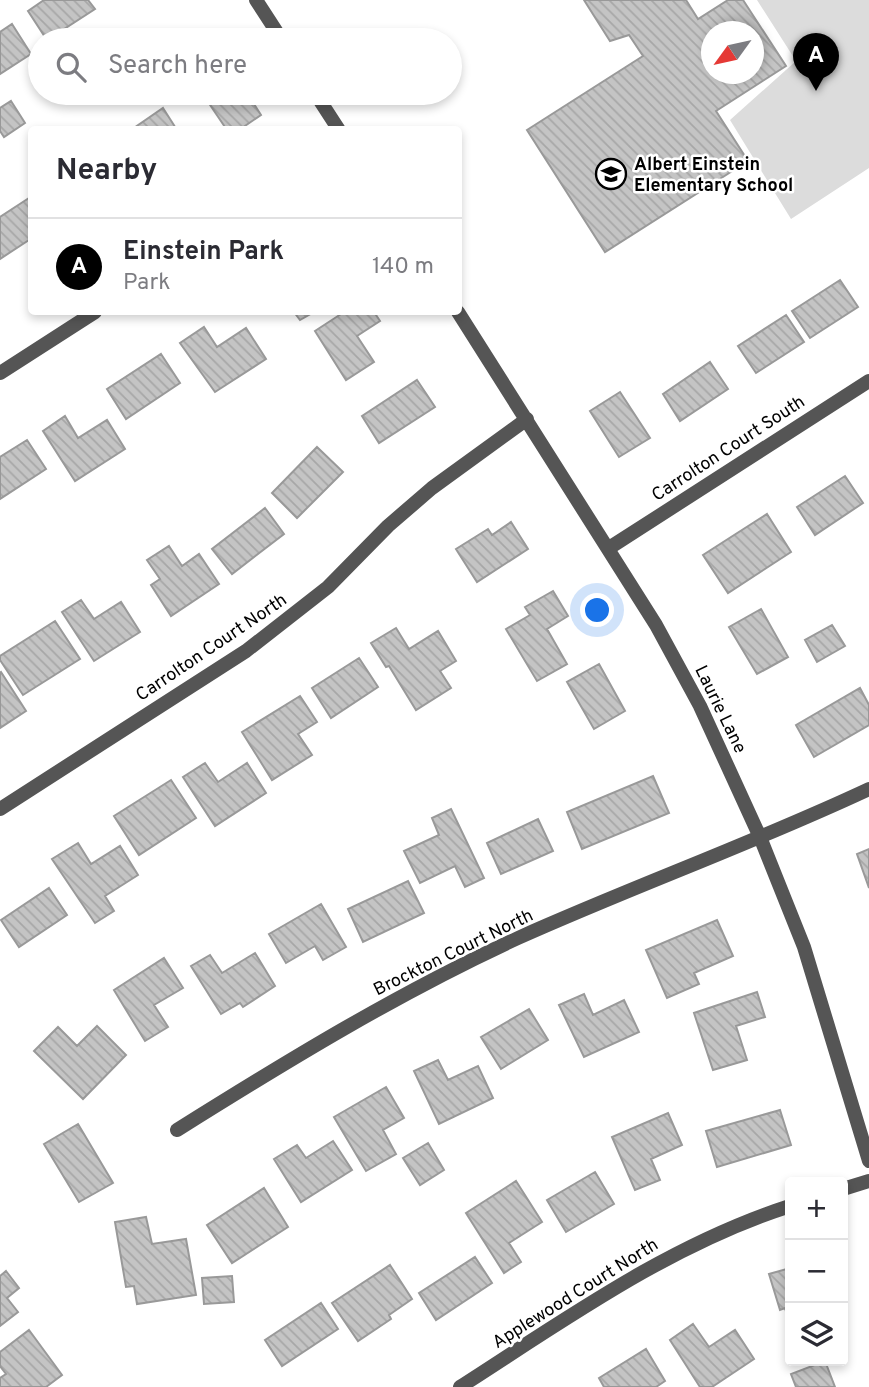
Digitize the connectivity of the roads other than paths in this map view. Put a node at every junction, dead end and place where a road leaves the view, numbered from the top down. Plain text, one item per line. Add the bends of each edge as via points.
1 (256, 0) edge
2 (274, 28) edge
3 (323, 105) edge
4 (336, 126) edge
5 (90, 315) edge
6 (460, 315) edge
7 (0, 373) edge
8 (869, 381) edge
9 (527, 419) junction
10 (608, 548) junction
11 (869, 789) edge
12 (0, 809) edge
13 (760, 837) junction
14 (177, 1130) dead end
15 (869, 1161) edge
16 (869, 1181) edge
17 (848, 1187) edge
18 (785, 1208) edge
19 (460, 1387) edge

1 - 2 street
3 - 4 street
5 - 7 street
6 - 9 street, Laurie Lane
8 - 10 street, Carrolton Court South
9 - 10 street, Laurie Lane
9 - 12 street, Carrolton Court North via 432,488 280,627
10 - 13 street, Laurie Lane via 700,706
11 - 13 street, Brockton Court North
13 - 14 street, Brockton Court North via 518,939 403,996
13 - 15 street, Laurie Lane via 804,947
16 - 17 street
18 - 19 street, Applewood Court North via 668,1257

